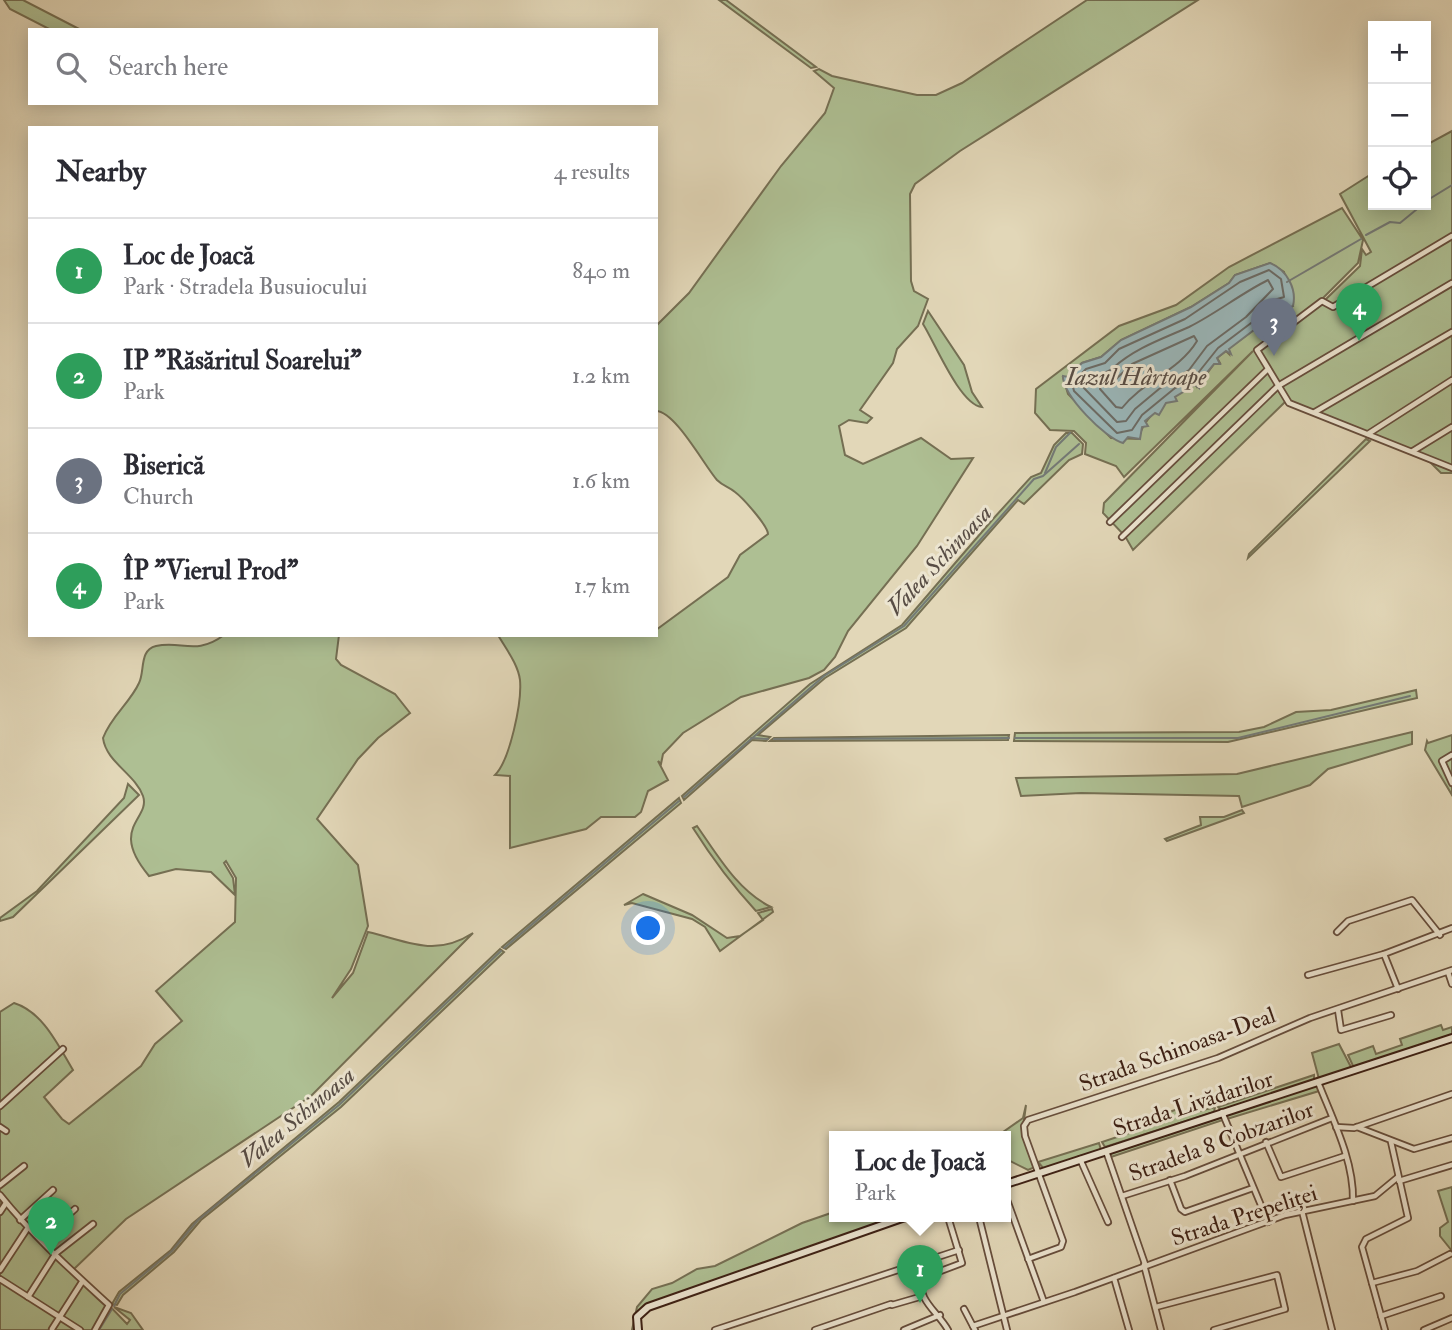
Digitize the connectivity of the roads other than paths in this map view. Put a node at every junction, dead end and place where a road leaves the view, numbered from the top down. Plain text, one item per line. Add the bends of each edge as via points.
1 (1452, 236) edge
2 (1450, 285) edge
3 (1452, 294) edge
4 (1452, 332) edge
5 (1268, 369) junction
6 (1452, 380) edge
7 (1278, 386) junction
8 (1314, 413) junction
9 (1452, 427) edge
10 (1368, 434) junction
11 (1412, 452) junction
12 (1452, 468) edge
13 (1110, 522) dead end
14 (1122, 537) dead end
15 (1452, 755) edge
16 (1452, 783) edge
17 (1452, 928) edge
18 (1337, 932) dead end
19 (1440, 935) junction
20 (1384, 954) junction
21 (1450, 971) edge
22 (1308, 975) dead end
23 (1452, 984) edge
24 (1399, 989) junction
25 (1338, 1010) junction
26 (1391, 1015) dead end
27 (1452, 1038) edge
28 (63, 1049) dead end
29 (1318, 1082) junction
30 (1452, 1094) edge
31 (0, 1106) edge
32 (1222, 1112) junction
33 (1332, 1118) junction
34 (1335, 1126) junction
35 (0, 1127) edge
36 (1356, 1127) junction
37 (6, 1132) dead end
38 (1452, 1138) edge
39 (1266, 1142) junction
40 (1391, 1142) junction
41 (1105, 1150) junction
42 (1237, 1153) junction
43 (1345, 1156) junction
44 (1080, 1159) junction
45 (1452, 1165) edge
46 (24, 1166) dead end
47 (1039, 1172) junction
48 (1398, 1179) junction
49 (1170, 1180) junction
50 (1011, 1182) edge
51 (0, 1185) edge
52 (1253, 1188) junction
53 (53, 1190) dead end
54 (0, 1195) edge
55 (1122, 1196) junction
56 (1353, 1200) junction
57 (6, 1203) junction
58 (75, 1209) dead end
59 (1310, 1209) junction
60 (1011, 1211) edge
61 (1302, 1211) junction
62 (0, 1212) edge
63 (1304, 1219) junction
64 (20, 1220) junction
65 (891, 1222) edge
66 (950, 1222) edge
67 (980, 1222) edge
68 (1108, 1222) dead end
69 (1268, 1222) junction
70 (93, 1224) dead end
71 (27, 1228) junction
72 (42, 1238) junction
73 (959, 1250) junction
74 (56, 1253) junction
75 (1450, 1254) dead end
76 (1028, 1259) junction
77 (1145, 1264) junction
78 (0, 1270) edge
79 (1114, 1278) junction
80 (0, 1279) edge
81 (82, 1282) junction
82 (1372, 1283) junction
83 (923, 1296) junction
84 (1441, 1296) dead end
85 (28, 1297) junction
86 (1044, 1302) junction
87 (1156, 1307) junction
88 (964, 1309) dead end
89 (940, 1315) junction
90 (1004, 1315) junction
91 (1381, 1316) junction
92 (60, 1317) junction
93 (1452, 1318) edge
94 (974, 1328) edge
95 (52, 1329) edge
96 (80, 1330) edge
97 (95, 1330) edge
98 (638, 1330) edge
99 (715, 1330) edge
100 (815, 1330) edge
101 (904, 1330) edge
102 (948, 1330) edge
103 (1007, 1330) edge
104 (1129, 1330) edge
105 (1161, 1330) edge
106 (1214, 1330) edge
107 (1332, 1330) edge
108 (1385, 1330) edge
109 (1424, 1330) edge

1 - 5 street via 1334,307 1322,301 1256,350
2 - 3 street
2 - 7 street
4 - 8 street
5 - 7 street
5 - 13 street
6 - 10 street
7 - 8 street via 1289,403
7 - 14 street
8 - 10 street
9 - 11 street
10 - 11 street
11 - 12 street
15 - 16 street via 1442,761
17 - 19 street
18 - 19 street via 1348,920 1412,900
19 - 20 street
20 - 22 street
20 - 24 street
21 - 23 street, Strada Schinoasa-Deal
21 - 24 street, Strada Schinoasa-Deal
24 - 25 street, Strada Schinoasa-Deal
25 - 26 street via 1341,1030
25 - 47 street, Strada Schinoasa-Deal via 1218,1058 1028,1120 1024,1132
27 - 29 street, Strada Livădarilor
28 - 31 street
29 - 32 street, Strada Livădarilor
29 - 33 street
30 - 36 street
32 - 41 street, Strada Livădarilor
32 - 42 street
33 - 34 street, Strada Prepeliței
33 - 39 street, Stradela 8 Cobzarilor
34 - 36 street
34 - 43 street, Strada Prepeliței
35 - 37 street
36 - 40 street
38 - 40 street via 1417,1149
39 - 42 street, Stradela 8 Cobzarilor
39 - 43 street via 1282,1177
40 - 48 street
41 - 44 street, Strada Livădarilor
41 - 55 street, Strada Prepeliței
42 - 49 street, Stradela 8 Cobzarilor
42 - 52 street
43 - 56 street, Strada Prepeliței
44 - 47 street, Strada Livădarilor
44 - 68 street
45 - 48 street, Strada Prepeliței
46 - 51 street
47 - 50 street, Strada Livădarilor
47 - 76 street via 1062,1244
48 - 56 street, Strada Prepeliței via 1375,1196
48 - 82 street via 1408,1219 1363,1243
49 - 52 street via 1185,1212
49 - 55 street, Stradela 8 Cobzarilor
52 - 69 street
53 - 64 street
54 - 57 street
55 - 77 street, Strada Prepeliței
56 - 59 street, Strada Prepeliței
57 - 62 street
57 - 64 street
58 - 72 street
59 - 61 street, Strada Prepeliței
59 - 63 street
60 - 76 street
61 - 63 street
61 - 69 street, Strada Prepeliței
63 - 107 street
64 - 71 street
65 - 98 street via 648,1307 637,1317
66 - 73 street
67 - 90 street
69 - 77 street, Strada Prepeliței
70 - 74 street
71 - 72 street
71 - 78 street
72 - 74 street
73 - 83 street via 960,1265 920,1280
73 - 99 street
74 - 81 street
74 - 85 street
75 - 82 street via 1417,1271
76 - 86 street
77 - 79 street, Strada Prepeliței
77 - 87 street, Strada Prepeliței
79 - 86 street, Strada Prepeliței
79 - 104 street
80 - 85 street
81 - 92 street
81 - 97 street via 109,1305
82 - 91 street
83 - 89 street
83 - 100 street
84 - 91 street
85 - 92 street
86 - 90 street, Strada Prepeliței
87 - 105 street, Strada Prepeliței
87 - 106 street via 1275,1275 1285,1309
88 - 94 street, Strada Prepeliței
89 - 101 street
89 - 102 street
90 - 94 street, Strada Prepeliței
90 - 103 street
91 - 108 street
92 - 95 street
92 - 96 street
93 - 109 street

